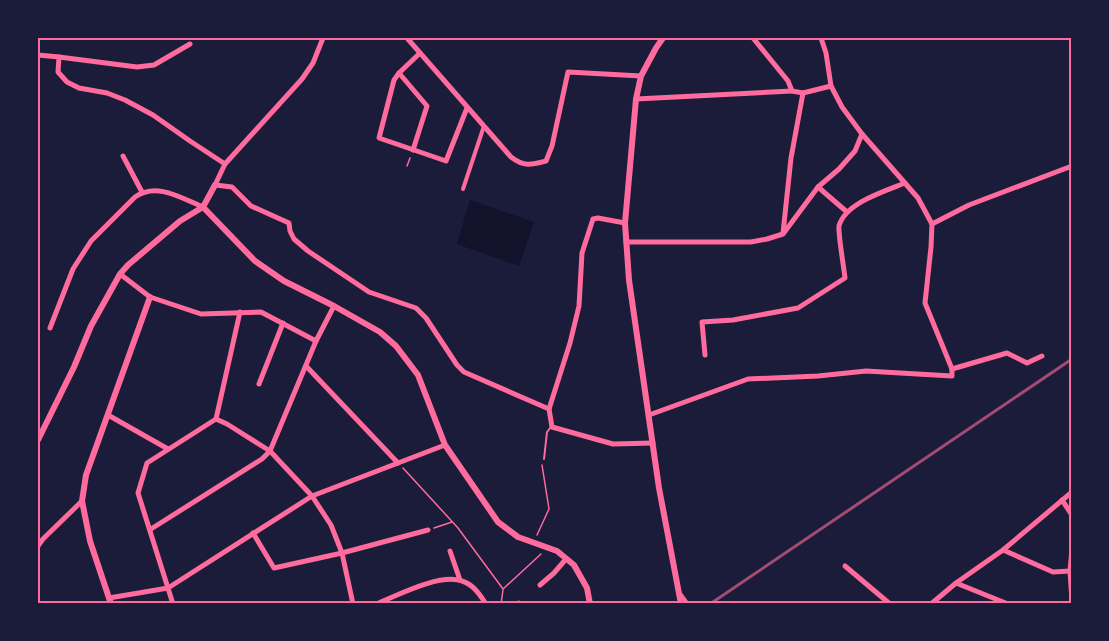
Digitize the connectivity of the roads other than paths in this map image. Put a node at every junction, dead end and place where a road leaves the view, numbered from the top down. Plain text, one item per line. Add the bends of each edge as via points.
1 (323, 38) edge
2 (407, 38) edge
3 (663, 38) edge
4 (753, 38) edge
5 (821, 38) edge
6 (190, 44) dead end
7 (420, 52) junction
8 (38, 55) edge
9 (58, 57) junction
10 (399, 73) junction
11 (641, 76) junction
12 (831, 86) junction
13 (792, 91) junction
14 (804, 93) junction
15 (636, 99) junction
16 (467, 108) junction
17 (484, 125) junction
18 (862, 134) junction
19 (413, 150) junction
20 (123, 156) dead end
21 (225, 164) junction
22 (1071, 166) edge
23 (905, 183) junction
24 (215, 185) junction
25 (818, 187) junction
26 (463, 189) dead end
27 (142, 192) junction
28 (203, 207) junction
29 (847, 212) junction
30 (625, 223) junction
31 (932, 224) junction
32 (783, 234) junction
33 (626, 242) junction
34 (120, 274) junction
35 (150, 297) junction
36 (334, 306) junction
37 (240, 312) junction
38 (283, 323) junction
39 (50, 328) dead end
40 (316, 341) junction
41 (705, 355) dead end
42 (1042, 356) dead end
43 (306, 366) junction
44 (952, 369) junction
45 (259, 384) dead end
46 (549, 409) junction
47 (649, 414) junction
48 (108, 415) junction
49 (216, 419) junction
50 (552, 427) junction
51 (38, 440) edge
52 (653, 443) junction
53 (445, 446) junction
54 (168, 449) junction
55 (270, 451) junction
56 (544, 459) road end
57 (398, 463) junction
58 (1071, 492) edge
59 (312, 496) junction
60 (1062, 500) junction
61 (82, 501) junction
62 (1071, 515) edge
63 (151, 529) junction
64 (428, 530) road end
65 (253, 533) junction
66 (40, 537) edge
67 (38, 546) edge
68 (1071, 549) edge
69 (1004, 550) junction
70 (450, 551) dead end
71 (342, 554) junction
72 (566, 559) junction
73 (845, 566) dead end
74 (1070, 571) edge
75 (460, 580) junction
76 (956, 584) junction
77 (540, 585) dead end
78 (168, 588) junction
79 (678, 591) junction
80 (110, 601) edge
81 (1071, 601) edge
82 (173, 603) edge
83 (353, 603) edge
84 (376, 603) edge
85 (486, 603) edge
86 (590, 603) edge
87 (681, 603) edge
88 (687, 603) edge
89 (890, 603) edge
90 (931, 603) edge
91 (1008, 603) edge

1 - 21 street via 302,79
2 - 7 street
3 - 11 street
4 - 13 street
5 - 12 street
6 - 9 street via 154,65 137,67
7 - 10 street
7 - 16 street
8 - 9 street
9 - 21 street via 58,72 67,82 125,100
10 - 19 street via 427,106
10 - 19 street via 379,138
11 - 15 street
11 - 17 street via 568,72 546,161 518,163
12 - 14 street
12 - 18 street
13 - 14 street
13 - 15 street
14 - 32 street via 791,158
15 - 30 street
16 - 17 street
16 - 19 street via 446,161
17 - 26 street
18 - 23 street
18 - 25 street via 855,151
20 - 27 street
21 - 24 street
22 - 31 street via 969,205
23 - 29 street
23 - 31 street
24 - 28 street
24 - 46 street via 232,187 251,206 289,223 294,239 369,292 416,308 464,372
25 - 29 street
25 - 32 street
27 - 28 street via 159,190
27 - 39 street via 91,241 73,269
28 - 34 street via 180,221
28 - 36 street via 255,261 284,281
29 - 41 street via 839,227 845,278 798,308 702,322
30 - 33 street
30 - 46 street via 592,219 582,253 579,306
31 - 44 street via 925,303
32 - 33 street via 751,242
33 - 47 street
34 - 35 street
34 - 51 street
35 - 37 street via 201,314
35 - 48 street
36 - 40 street
36 - 53 street via 380,332 408,361 418,375
37 - 38 street via 261,312
37 - 49 street
38 - 40 street
38 - 45 street
40 - 43 street
42 - 44 street via 1027,363 1007,353
43 - 55 street
43 - 57 street
44 - 47 street via 952,376 866,371 748,379
46 - 50 street
47 - 52 street
48 - 54 street
48 - 61 street via 86,475
49 - 54 street
49 - 55 street
50 - 52 street via 613,444
50 - 56 lane via 547,432
52 - 79 street
53 - 57 street
53 - 72 street via 498,522 518,537 557,551
54 - 63 street via 147,463 138,493
55 - 59 street
55 - 63 street
57 - 59 street
58 - 60 street
59 - 65 street
59 - 71 street via 331,525
60 - 62 street
60 - 69 street
61 - 66 street
61 - 80 street via 90,541
63 - 78 street
64 - 71 street
65 - 71 street via 274,568
65 - 78 street
66 - 67 street
68 - 74 street
69 - 74 street via 1053,572
69 - 76 street
70 - 75 street
71 - 83 street
72 - 77 street
72 - 86 street via 587,588
73 - 89 street
74 - 81 street
75 - 84 street via 448,578
75 - 85 street
76 - 90 street
76 - 91 street
78 - 80 street
78 - 82 street
79 - 87 street
79 - 88 street

